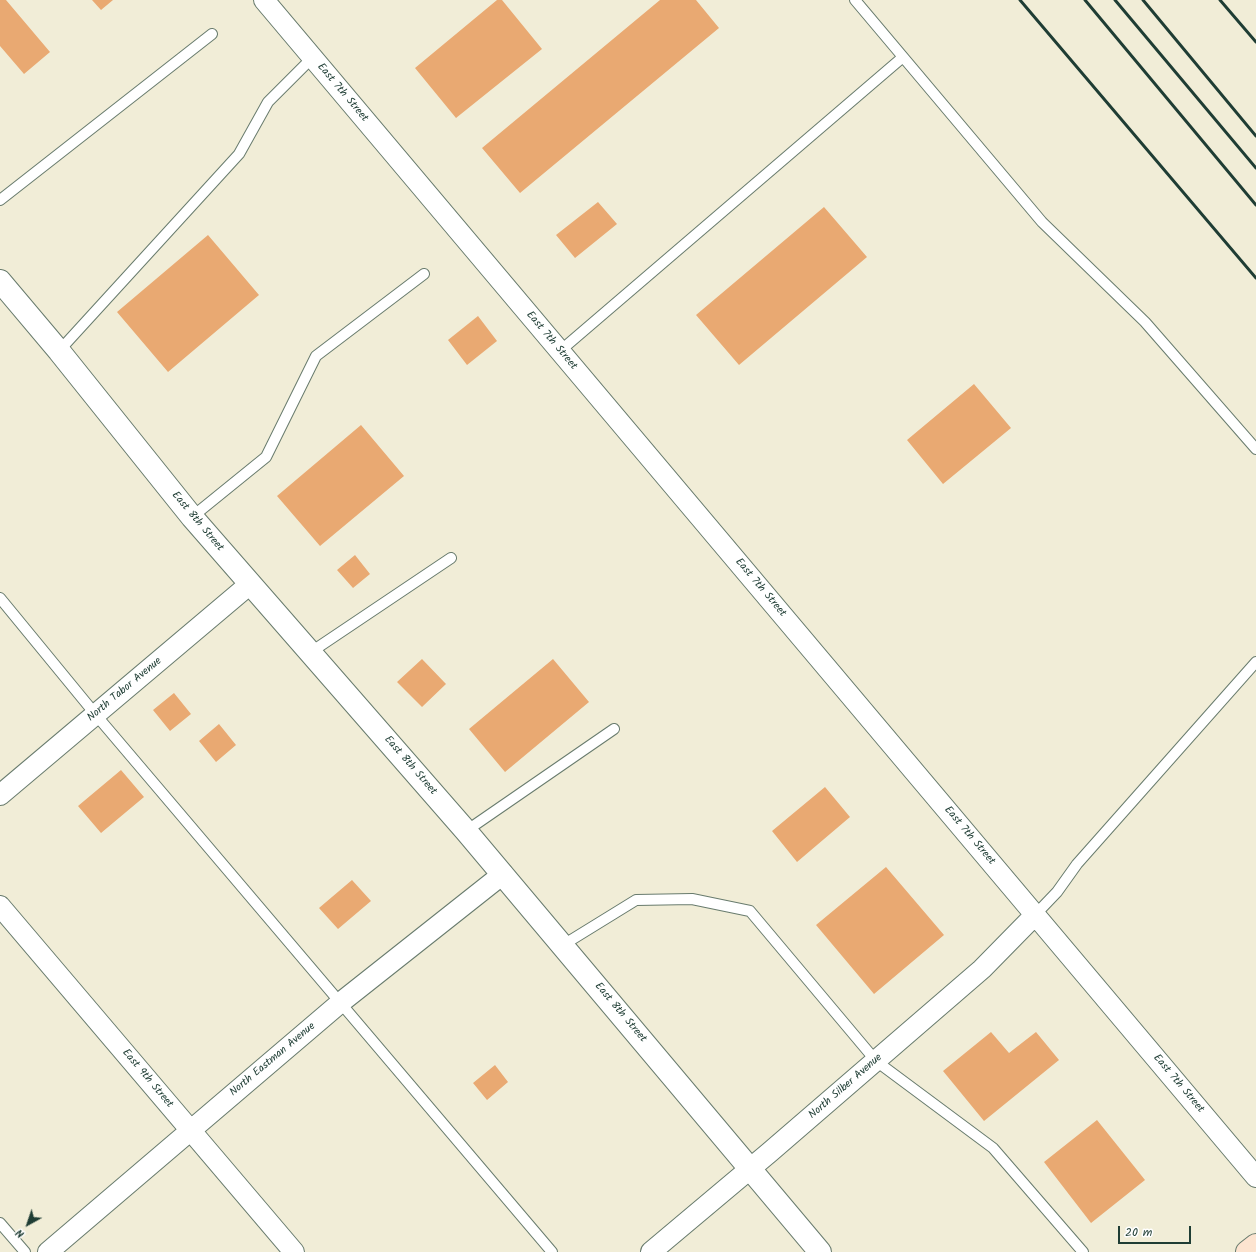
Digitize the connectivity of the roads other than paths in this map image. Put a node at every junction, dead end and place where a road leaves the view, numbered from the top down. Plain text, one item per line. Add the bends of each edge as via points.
1 (264, 0) edge
2 (855, 0) edge
3 (212, 34) dead end
4 (903, 57) junction
5 (312, 58) junction
6 (0, 200) edge
7 (424, 274) dead end
8 (2, 287) edge
9 (58, 351) junction
10 (560, 351) junction
11 (1256, 449) edge
12 (192, 517) junction
13 (451, 558) dead end
14 (250, 584) junction
15 (0, 598) edge
16 (310, 652) junction
17 (1256, 662) edge
18 (96, 715) junction
19 (614, 729) dead end
20 (0, 795) edge
21 (466, 831) junction
22 (503, 874) junction
23 (0, 906) edge
24 (1035, 915) junction
25 (563, 945) junction
26 (340, 1003) junction
27 (876, 1061) junction
28 (190, 1130) junction
29 (750, 1169) junction
30 (1256, 1177) edge
31 (0, 1223) edge
32 (1256, 1244) edge
33 (25, 1252) edge
34 (48, 1252) edge
35 (294, 1252) edge
36 (552, 1252) edge
37 (651, 1252) edge
38 (820, 1252) edge
39 (1083, 1252) edge
40 (1247, 1252) edge

1 - 5 street, East 7th Street
2 - 4 lane
3 - 6 lane
4 - 10 lane
4 - 11 lane via 1042,222 1145,322
5 - 9 lane via 268,102 238,154
5 - 10 street, East 7th Street
7 - 12 lane via 316,356 266,457
8 - 9 street, East 8th Street
9 - 12 street, East 8th Street
10 - 24 street, East 7th Street
12 - 14 street, East 8th Street
13 - 16 lane
14 - 16 street, East 8th Street
14 - 18 street, North Tabor Avenue
15 - 18 lane
16 - 21 street, East 8th Street
17 - 24 lane
18 - 20 street, North Tabor Avenue
18 - 26 lane
19 - 21 lane
21 - 22 street, East 8th Street
22 - 25 street, East 8th Street
22 - 26 street, North Eastman Avenue
23 - 28 street, East 9th Street
24 - 27 street, North Silber Avenue via 982,969
24 - 30 street, East 7th Street
25 - 27 lane via 636,900 692,899 750,911
25 - 29 street, East 8th Street
26 - 28 street, North Eastman Avenue
26 - 36 lane
27 - 29 street, North Silber Avenue
27 - 39 lane via 993,1148
28 - 34 street, North Eastman Avenue
28 - 35 street, East 9th Street
29 - 37 street, North Silber Avenue
29 - 38 street, East 8th Street
31 - 33 lane
32 - 40 main road

